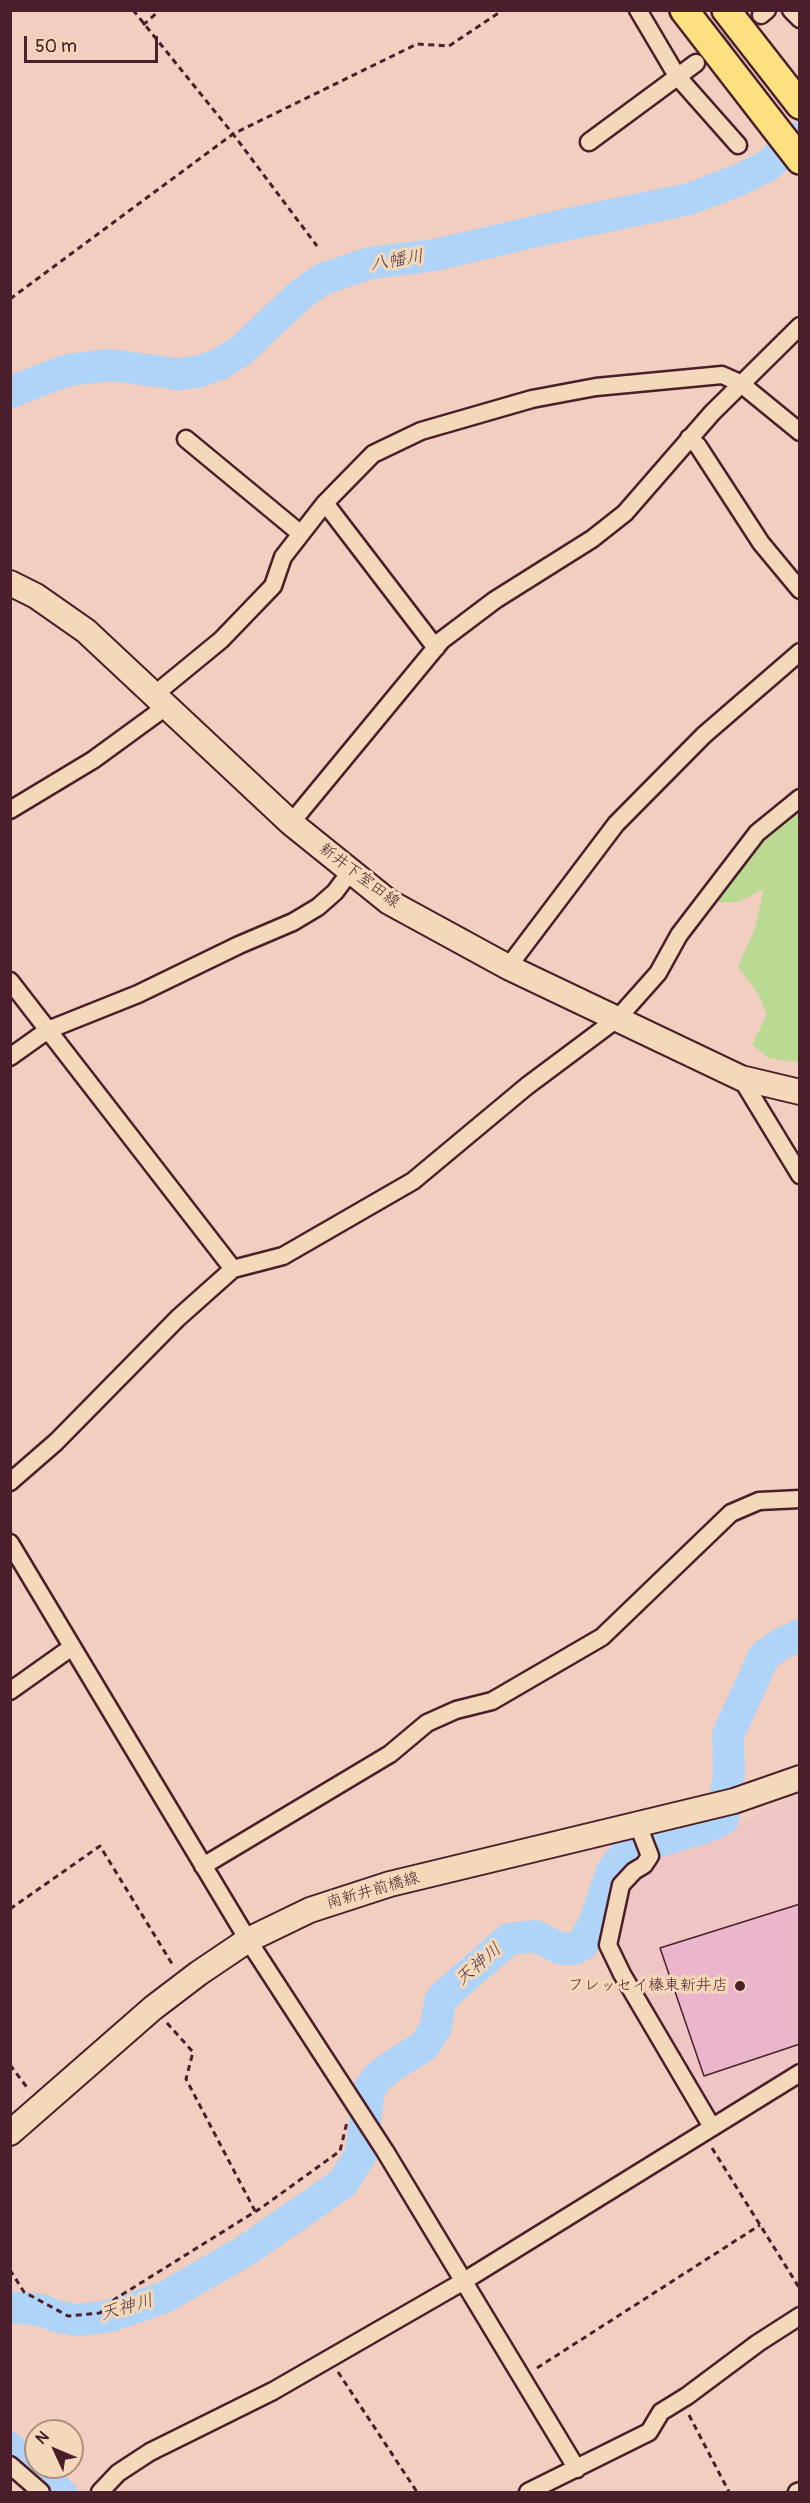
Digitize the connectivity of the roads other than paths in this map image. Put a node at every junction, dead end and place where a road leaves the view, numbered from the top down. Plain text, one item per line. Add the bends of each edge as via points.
1 (638, 10) edge
2 (684, 10) edge
3 (726, 10) edge
4 (791, 10) edge
5 (800, 19) edge
6 (696, 63) tunnel mouth
7 (676, 76) junction
8 (793, 98) edge
9 (589, 142) dead end
10 (738, 146) dead end
11 (800, 160) edge
12 (800, 326) edge
13 (740, 383) junction
14 (800, 432) edge
15 (689, 438) junction
16 (186, 439) dead end
17 (325, 503) junction
18 (301, 534) junction
19 (10, 583) edge
20 (800, 590) edge
21 (436, 648) junction
22 (800, 652) edge
23 (160, 700) junction
24 (800, 798) edge
25 (10, 810) edge
26 (291, 823) junction
27 (350, 872) junction
28 (508, 967) junction
29 (10, 981) edge
30 (618, 1018) junction
31 (48, 1030) junction
32 (10, 1058) edge
33 (741, 1078) junction
34 (800, 1092) edge
35 (800, 1175) edge
36 (233, 1269) junction
37 (10, 1482) edge
38 (800, 1499) edge
39 (10, 1543) edge
40 (72, 1647) junction
41 (10, 1691) edge
42 (800, 1778) edge
43 (638, 1825) junction
44 (203, 1866) junction
45 (248, 1940) junction
46 (800, 2073) edge
47 (707, 2130) junction
48 (10, 2133) edge
49 (464, 2281) junction
50 (800, 2316) edge
51 (577, 2469) junction
52 (13, 2470) edge
53 (41, 2493) edge
54 (100, 2493) edge
55 (528, 2493) edge

1 - 7 street
2 - 11 main road
3 - 8 main road
4 - 5 street
6 - 7 street
7 - 9 street
7 - 10 street
12 - 13 street
13 - 14 street
13 - 15 street
13 - 17 street via 722,375 596,387 532,399 421,431 373,454
15 - 20 street via 760,543
15 - 21 street via 625,513 592,539 495,600
16 - 18 street
17 - 18 street
17 - 21 street
18 - 23 street via 283,557 273,586
19 - 23 main road, 新井下室田線 via 86,631
21 - 26 street
22 - 28 street via 704,735 616,824
23 - 25 street via 93,760
23 - 26 main road, 新井下室田線
24 - 30 street via 757,833 679,935 658,973
26 - 27 main road, 新井下室田線
27 - 28 main road, 新井下室田線 via 389,902
27 - 31 street via 318,908 293,922 138,994
28 - 30 main road, 新井下室田線
29 - 31 street
30 - 33 main road, 新井下室田線
30 - 36 street via 412,1180 283,1256
31 - 32 street
31 - 36 street
33 - 34 main road, 新井下室田線
33 - 35 street
36 - 37 street via 177,1318 56,1442
38 - 44 street via 759,1501 731,1513 602,1637 492,1701 456,1710 427,1724 390,1754
39 - 40 street
40 - 41 street
40 - 44 street
42 - 43 main road, 南新井前橋線 via 745,1798
43 - 45 main road, 南新井前橋線 via 349,1896
43 - 47 street via 651,1856 621,1885 608,1945
44 - 45 street
45 - 48 main road, 南新井前橋線 via 153,2008
45 - 49 street
46 - 47 street
47 - 49 street
49 - 51 street
49 - 54 street via 273,2391 150,2452 118,2473
50 - 51 street via 662,2412 649,2432
51 - 55 street
52 - 53 street

